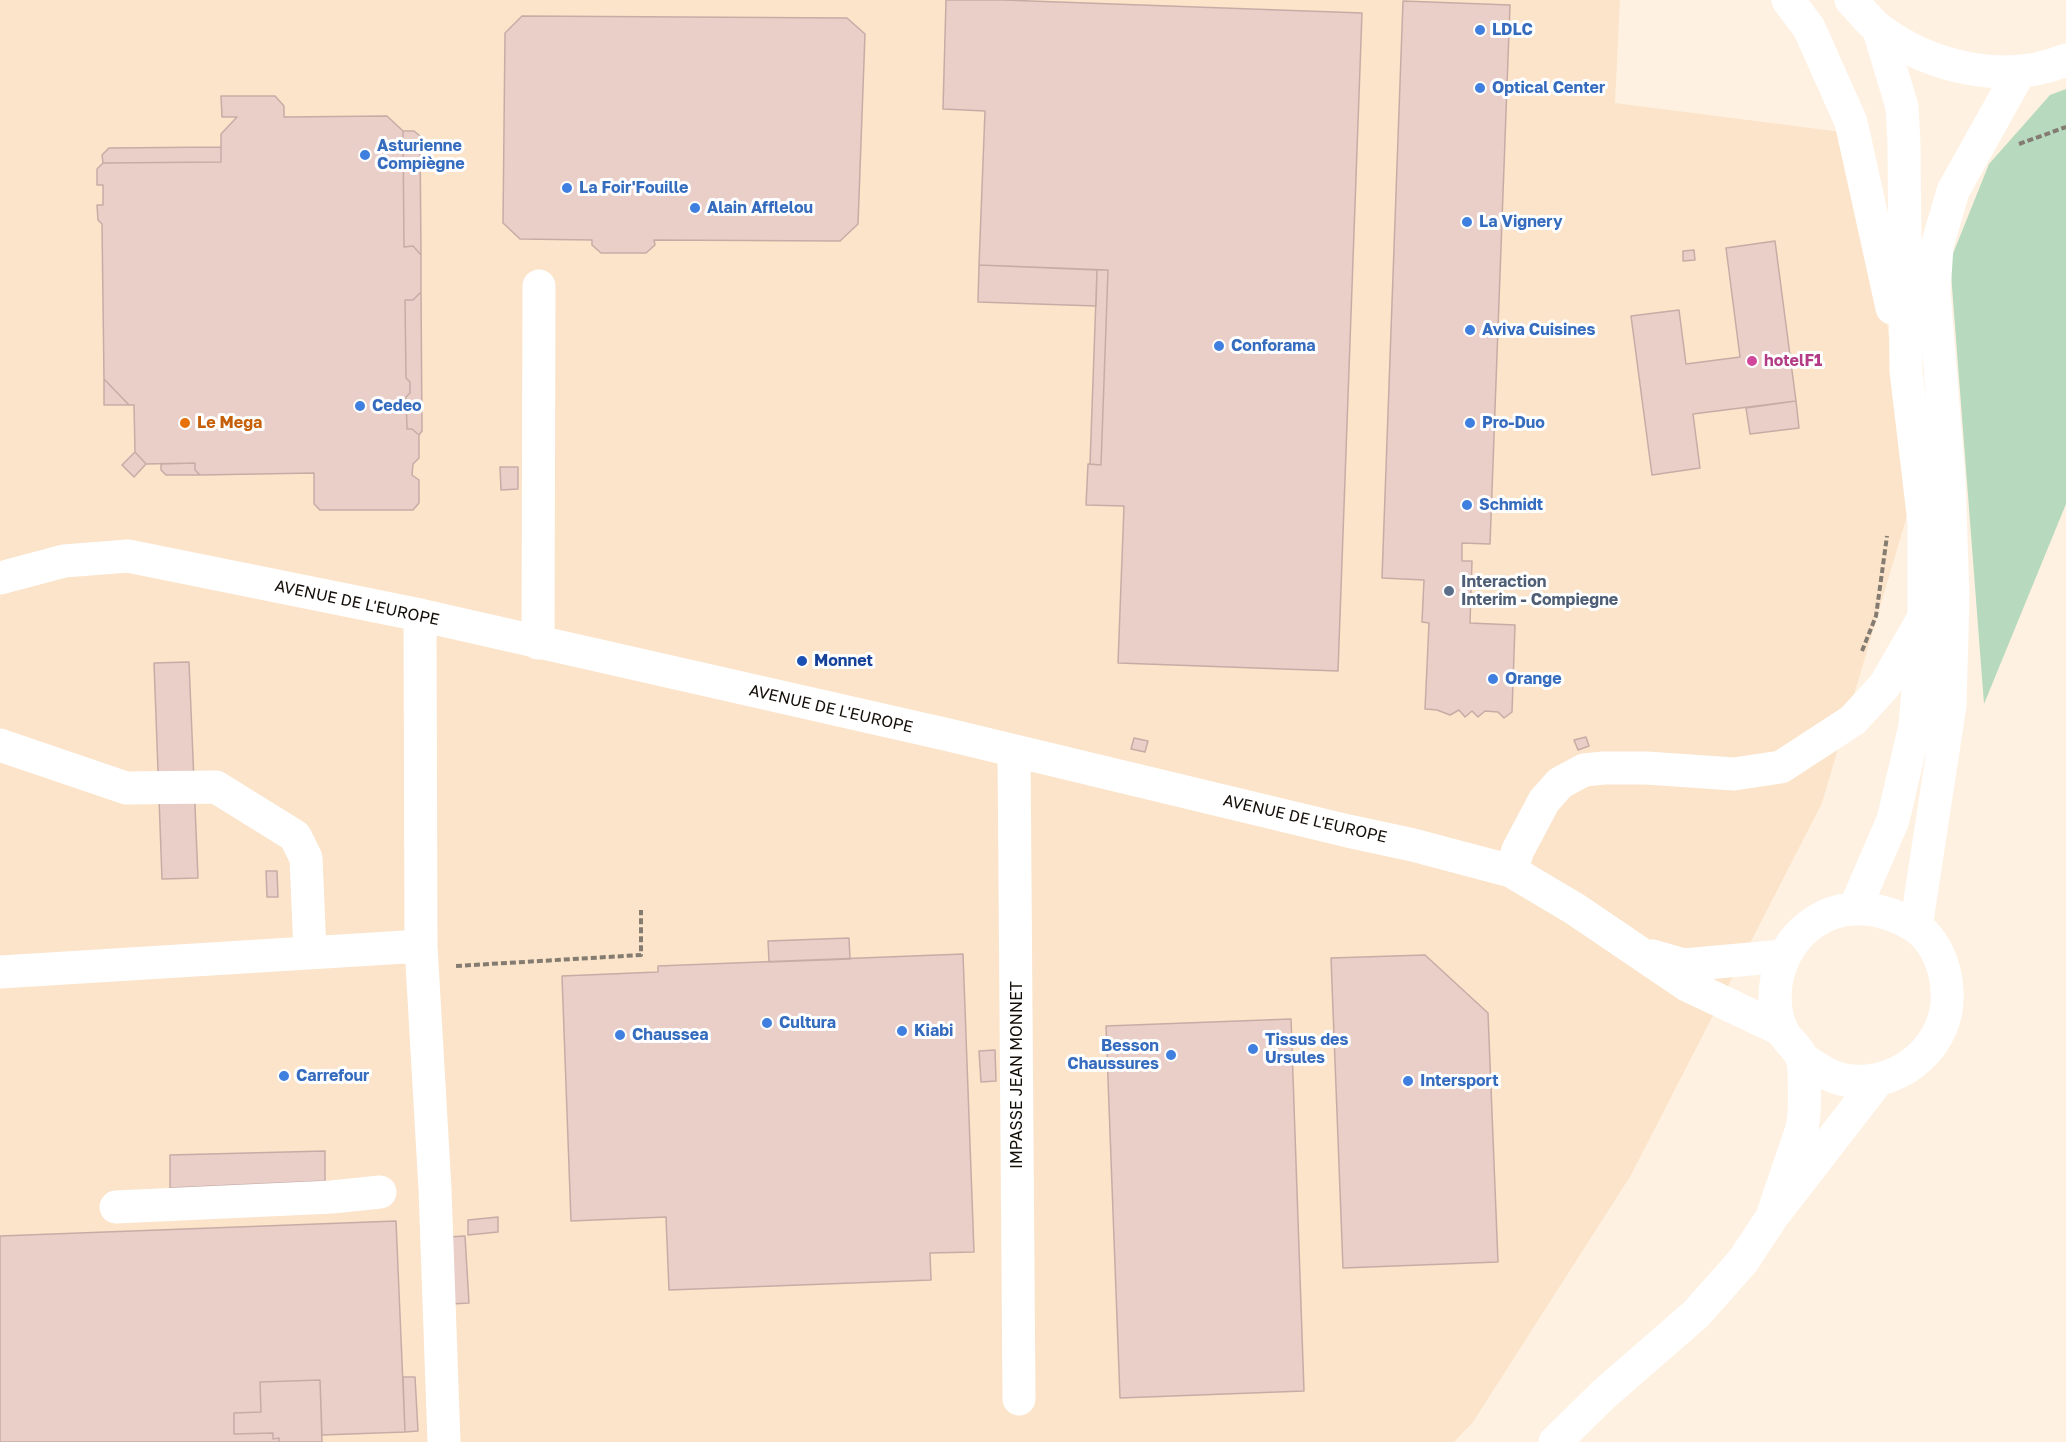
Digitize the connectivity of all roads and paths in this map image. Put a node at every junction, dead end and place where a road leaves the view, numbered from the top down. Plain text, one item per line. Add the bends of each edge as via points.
1 (1788, 0) edge
2 (1851, 0) edge
3 (1879, 30) junction
4 (2066, 60) edge
5 (2020, 71) junction
6 (539, 286) dead end
7 (1906, 371) junction
8 (1888, 530) dead end
9 (0, 578) edge
10 (420, 615) junction
11 (1924, 617) junction
12 (538, 643) junction
13 (1859, 658) dead end
14 (0, 745) edge
15 (1014, 751) junction
16 (1511, 871) junction
17 (1855, 908) junction
18 (641, 910) dead end
19 (1916, 927) junction
20 (1640, 951) junction
21 (310, 952) junction
22 (1783, 956) junction
23 (422, 957) junction
24 (0, 972) edge
25 (1782, 1030) junction
26 (1803, 1059) junction
27 (1878, 1080) junction
28 (380, 1192) dead end
29 (116, 1207) dead end
30 (1772, 1216) junction
31 (1019, 1399) dead end
32 (444, 1442) edge
33 (1555, 1442) edge

1 - 7 main road via 1809,28 1851,122
2 - 3 main road
3 - 5 main road via 1922,55 1941,61 1970,69
3 - 7 main road via 1903,116
4 - 5 main road
5 - 19 main road via 1953,191 1937,246 1934,292 1949,479 1953,597 1950,705
6 - 12 main road
7 - 11 main road via 1924,522
8 - 13 path via 1876,616
9 - 10 main road, AVENUE DE L'EUROPE via 64,561 128,556
10 - 12 main road, AVENUE DE L'EUROPE
10 - 23 main road
11 - 16 main road via 1885,685 1853,720 1781,767 1734,774 1646,768 1584,770 1560,783 1544,801
11 - 17 main road via 1915,726 1893,820
12 - 15 main road, AVENUE DE L'EUROPE
14 - 21 main road via 126,788 216,787 295,836 306,858
15 - 16 main road, AVENUE DE L'EUROPE
15 - 31 main road, IMPASSE JEAN MONNET
16 - 20 main road, AVENUE DE L'EUROPE
17 - 19 main road via 1887,911
17 - 22 main road via 1832,912 1813,923
18 - 23 path via 641,955
19 - 27 main road via 1935,948 1946,973 1946,1011 1941,1029 1926,1053 1904,1070
20 - 22 main road via 1684,965
20 - 25 main road via 1687,985
21 - 23 main road
21 - 24 main road
22 - 25 main road via 1774,993
23 - 32 main road
25 - 26 main road
26 - 27 main road via 1825,1074 1851,1081
26 - 30 main road via 1803,1122
27 - 30 main road
28 - 29 main road
30 - 33 main road via 1743,1261 1696,1314

